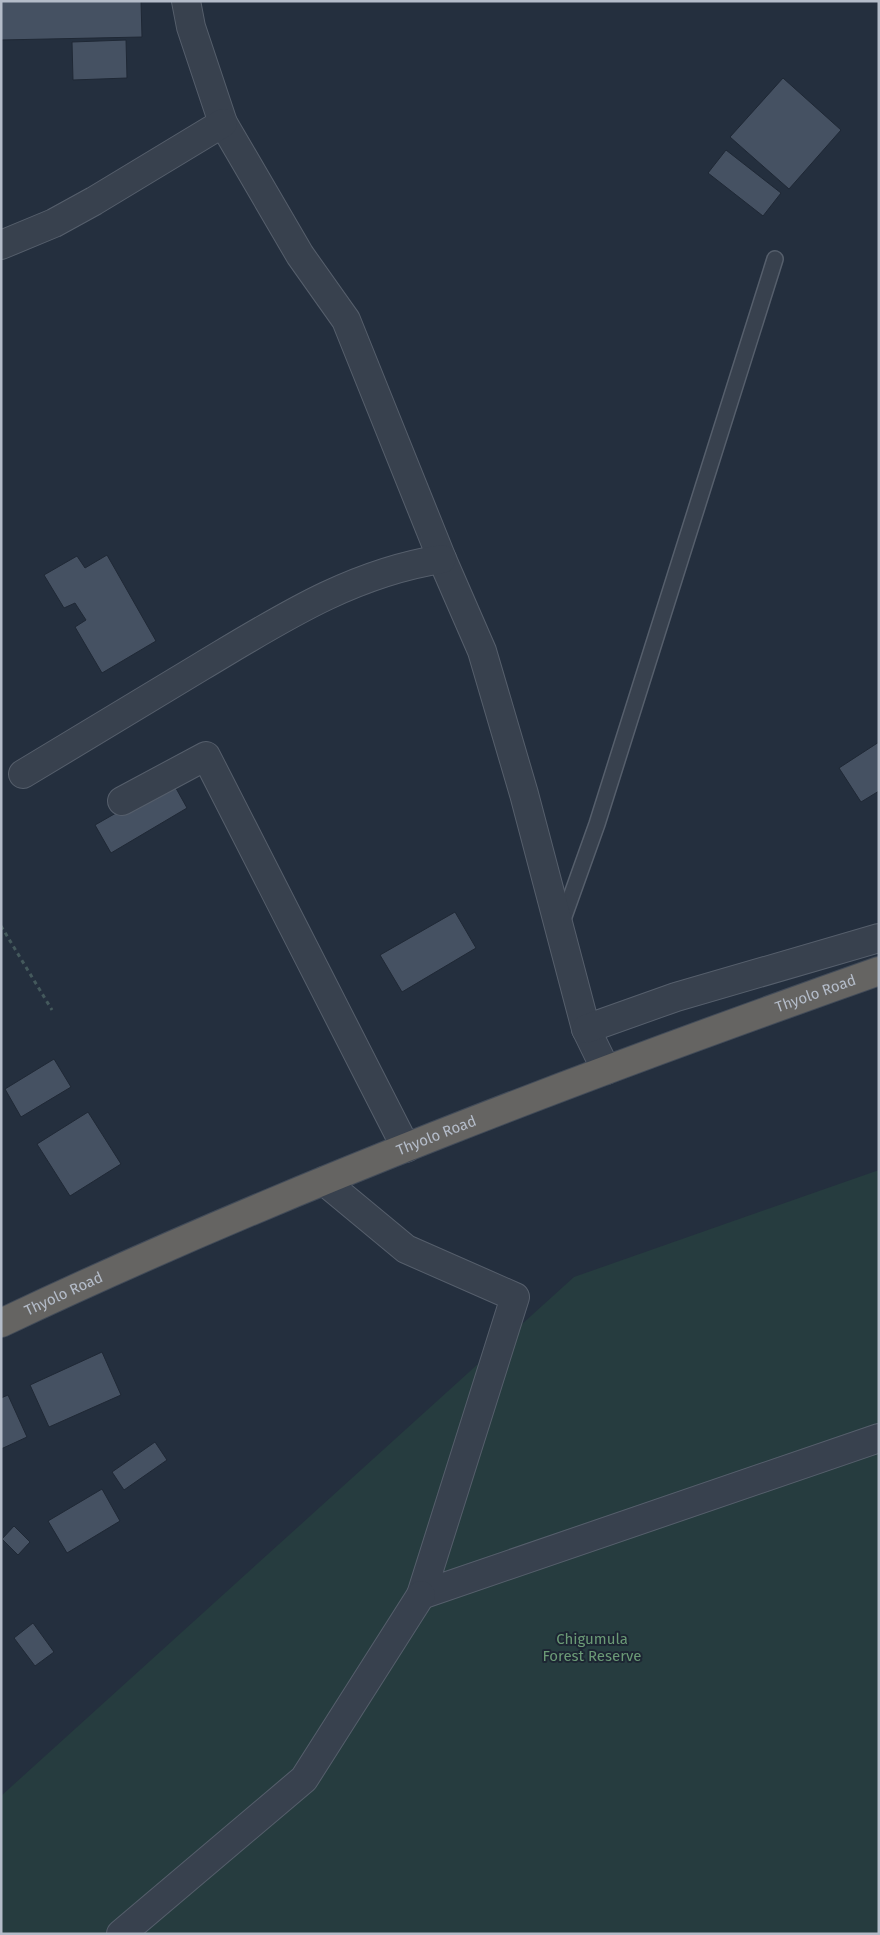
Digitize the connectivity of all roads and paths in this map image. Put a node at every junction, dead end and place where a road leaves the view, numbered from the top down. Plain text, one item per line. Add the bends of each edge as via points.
1 (186, 1) edge
2 (223, 123) junction
3 (1, 245) edge
4 (775, 259) dead end
5 (442, 559) junction
6 (23, 774) dead end
7 (122, 801) dead end
8 (1, 926) edge
9 (559, 928) junction
10 (879, 938) edge
11 (879, 971) edge
12 (52, 1010) dead end
13 (586, 1029) junction
14 (606, 1070) junction
15 (406, 1148) junction
16 (324, 1181) junction
17 (1, 1323) edge
18 (879, 1438) edge
19 (421, 1595) junction
20 (121, 1934) edge

1 - 2 street
2 - 3 street via 54,223
2 - 5 street via 300,255 346,320
4 - 9 lane via 596,824
5 - 6 street via 411,564 334,590
5 - 9 street via 482,651
7 - 15 street via 206,756
8 - 12 path
9 - 13 street
10 - 13 street via 676,997
11 - 14 highway, Thyolo Road
13 - 14 street
14 - 15 highway, Thyolo Road
15 - 16 highway, Thyolo Road
16 - 17 highway, Thyolo Road
16 - 19 street via 406,1249 515,1297
18 - 19 street
19 - 20 street via 304,1779

